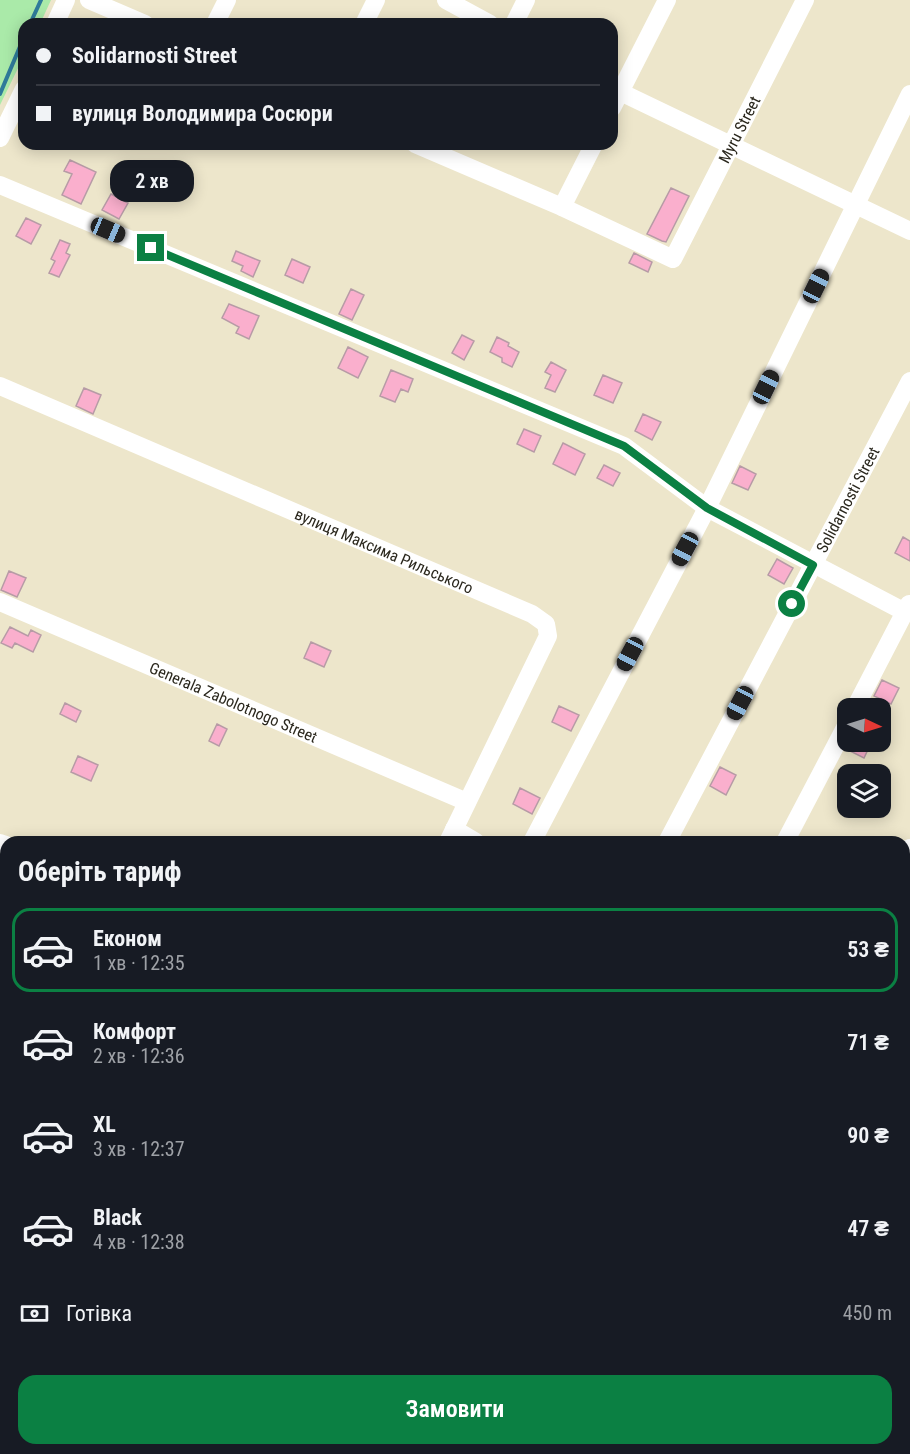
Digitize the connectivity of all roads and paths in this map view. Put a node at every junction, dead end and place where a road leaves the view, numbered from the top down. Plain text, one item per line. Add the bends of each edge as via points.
1 (66, 0) edge
2 (89, 0) edge
3 (227, 0) edge
4 (376, 0) edge
5 (446, 0) edge
6 (526, 0) edge
7 (667, 0) edge
8 (805, 0) edge
9 (58, 18) edge
10 (131, 18) edge
11 (218, 18) edge
12 (367, 18) edge
13 (479, 18) edge
14 (517, 18) edge
15 (618, 90) edge
16 (910, 94) edge
17 (618, 97) edge
18 (18, 100) edge
19 (0, 138) edge
20 (732, 144) junction
21 (591, 150) edge
22 (449, 151) edge
23 (0, 185) edge
24 (855, 205) junction
25 (562, 207) junction
26 (910, 231) edge
27 (910, 381) edge
28 (0, 386) edge
29 (707, 508) junction
30 (813, 565) junction
31 (0, 602) edge
32 (907, 607) edge
33 (860, 698) edge
34 (837, 743) edge
35 (467, 802) junction
36 (451, 835) edge
37 (535, 836) edge
38 (670, 836) edge
39 (788, 836) edge

1 - 9 street
2 - 10 street
3 - 11 street
4 - 12 street
5 - 13 street
6 - 14 street
7 - 15 street
8 - 20 street, Myru Street
16 - 24 street
17 - 20 street
18 - 19 street
20 - 24 street
20 - 25 street, Myru Street via 673,260
21 - 25 street
22 - 25 street
23 - 29 street via 624,446
24 - 26 street
24 - 29 street
27 - 30 street, Solidarnosti Street
28 - 35 street, вулиця Максима Рильського via 532,614 546,624 548,636
29 - 30 street
29 - 37 street
30 - 32 street
30 - 38 street, Solidarnosti Street
31 - 35 street, Generala Zabolotnogo Street
32 - 33 street
34 - 39 street
35 - 36 street, вулиця Максима Рильського

